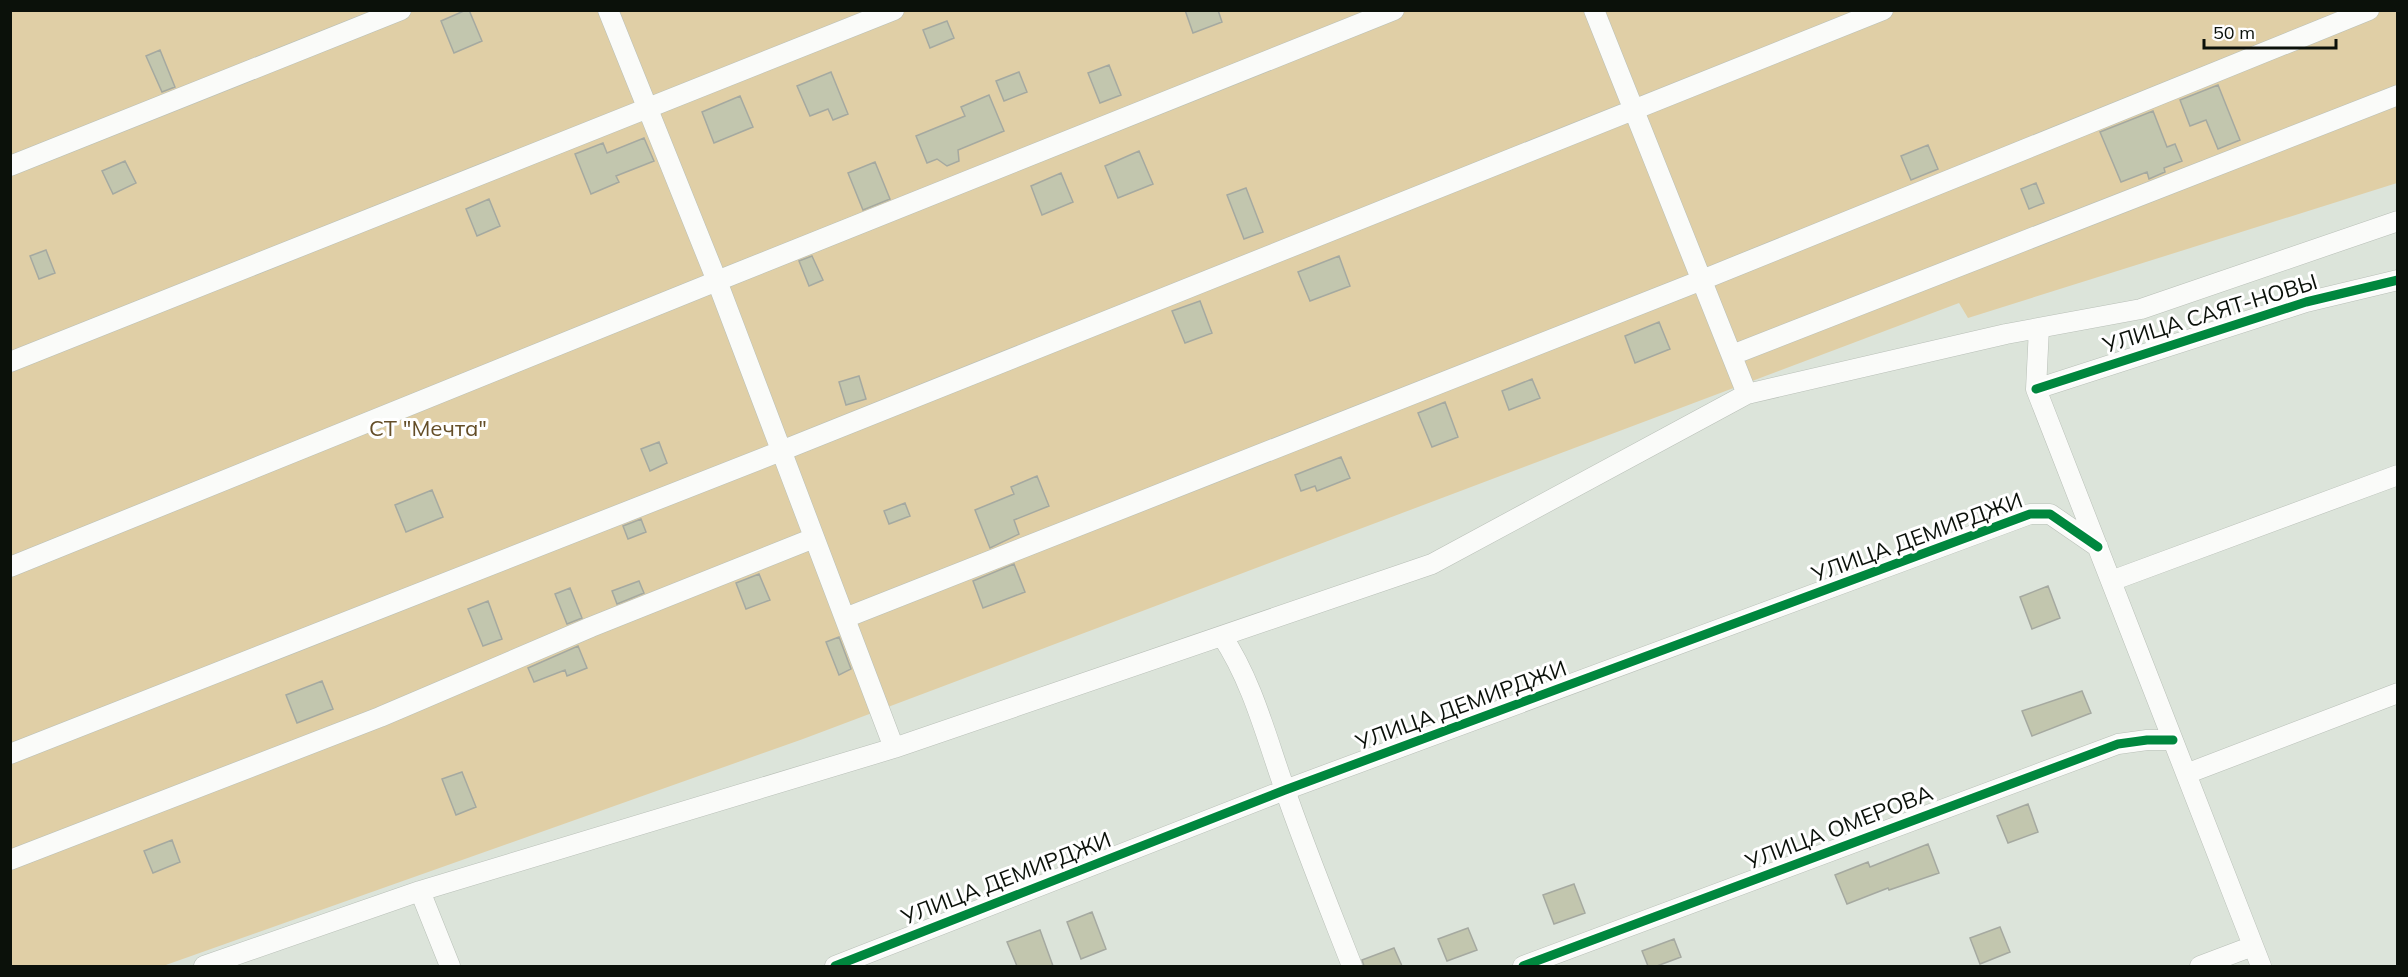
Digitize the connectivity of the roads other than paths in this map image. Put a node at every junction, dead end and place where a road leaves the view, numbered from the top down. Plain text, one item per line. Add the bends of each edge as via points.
1 (401, 10) edge
2 (608, 10) edge
3 (894, 10) edge
4 (1394, 10) edge
5 (1594, 10) edge
6 (1883, 10) edge
7 (2369, 10) edge
8 (2397, 95) edge
9 (647, 108) junction
10 (1634, 110) junction
11 (10, 166) edge
12 (2397, 220) edge
13 (1702, 280) junction
14 (2397, 280) edge
15 (717, 281) junction
16 (2039, 328) junction
17 (1732, 355) junction
18 (10, 362) edge
19 (2036, 389) junction
20 (1748, 394) junction
21 (781, 451) junction
22 (2397, 475) edge
23 (814, 538) junction
24 (2098, 547) junction
25 (10, 567) edge
26 (2111, 581) junction
27 (845, 618) junction
28 (1222, 636) junction
29 (2397, 693) edge
30 (2173, 740) junction
31 (894, 748) junction
32 (10, 754) edge
33 (2186, 774) junction
34 (1285, 790) junction
35 (10, 860) edge
36 (420, 891) junction
37 (2253, 946) junction
38 (204, 966) edge
39 (450, 966) edge
40 (835, 966) edge
41 (1352, 966) edge
42 (1523, 966) edge
43 (2200, 966) edge
44 (2261, 966) edge

1 - 11 street
2 - 9 street
3 - 9 street
4 - 15 street
5 - 10 street
6 - 10 street
7 - 13 street
8 - 17 street
9 - 15 street
9 - 18 street
10 - 13 street
10 - 21 street
12 - 16 street via 2141,309
13 - 17 street
13 - 27 street
14 - 19 street, УЛИЦА САЯТ-НОВЫ via 2306,302
15 - 21 street
15 - 25 street
16 - 19 street
16 - 20 street
17 - 20 street
19 - 24 street
20 - 28 street via 1432,564
21 - 23 street
21 - 32 street
22 - 26 street
23 - 27 street
23 - 35 street via 380,717
24 - 26 street
24 - 34 street, УЛИЦА ДЕМИРДЖИ via 2050,514 2030,514
26 - 30 street
27 - 31 street
28 - 31 street
28 - 34 street via 1248,684
29 - 33 street
30 - 33 street
30 - 42 street, УЛИЦА ОМЕРОВА via 2118,744
31 - 36 street
33 - 37 street
34 - 40 street, УЛИЦА ДЕМИРДЖИ
34 - 41 street
36 - 38 street
36 - 39 street
37 - 43 street
37 - 44 street

